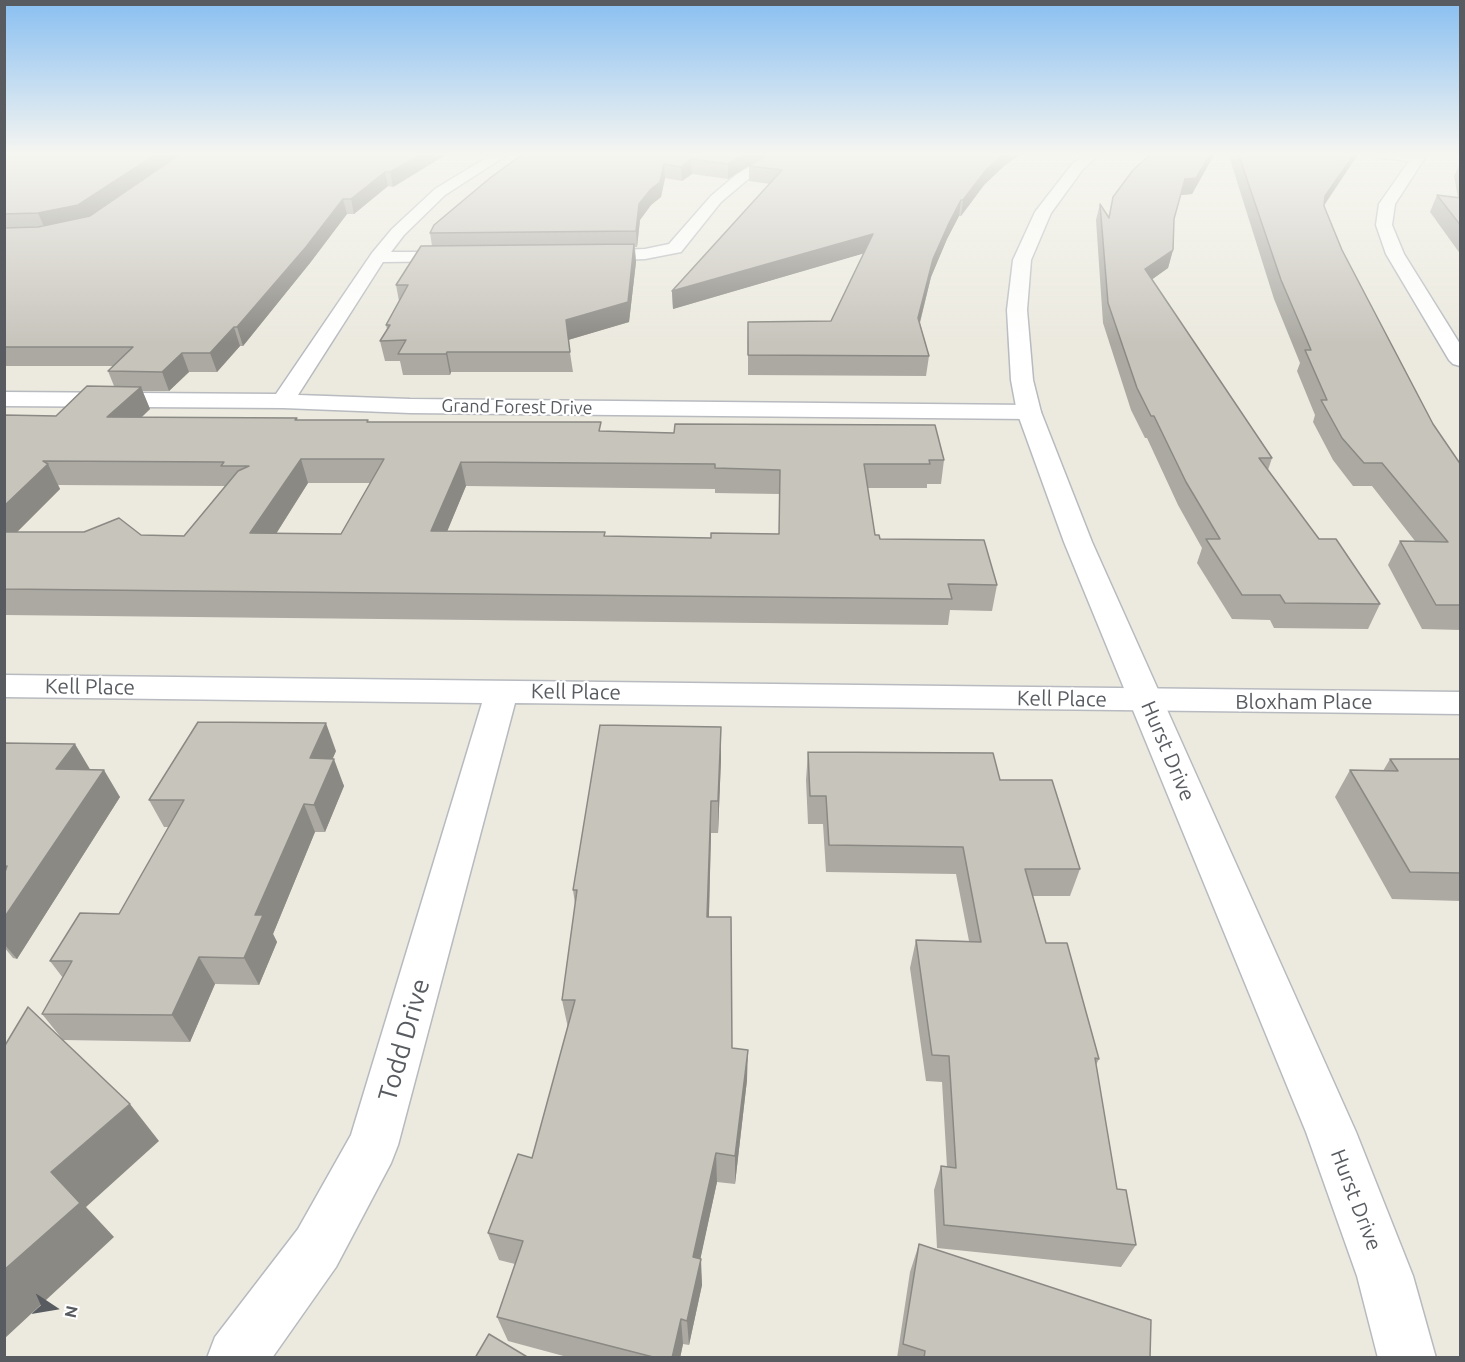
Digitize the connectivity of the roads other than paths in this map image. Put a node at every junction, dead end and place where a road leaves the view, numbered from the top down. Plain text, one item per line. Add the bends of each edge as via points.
1 (414, 217) edge
2 (701, 217) edge
3 (1040, 217) edge
4 (1385, 217) edge
5 (475, 256) edge
6 (578, 256) edge
7 (378, 257) junction
8 (1461, 360) edge
9 (4, 399) edge
10 (283, 401) junction
11 (1029, 412) junction
12 (4, 686) edge
13 (502, 691) junction
14 (1147, 701) junction
15 (1461, 703) edge
16 (236, 1358) edge
17 (1407, 1358) edge

1 - 7 street
2 - 6 street via 675,248 645,254
3 - 11 street, Hurst Drive via 1022,260 1017,310 1022,380
4 - 8 street via 1384,225 1395,255
5 - 7 street
7 - 10 street
9 - 10 street, Grand Forest Drive
10 - 11 street, Grand Forest Drive via 410,406
11 - 14 street, Hurst Drive via 1078,542
12 - 13 street, Kell Place
13 - 14 street, Kell Place
13 - 16 street, Todd Drive via 373,1145 317,1248
14 - 15 street, Bloxham Place
14 - 17 street, Hurst Drive via 1331,1132 1385,1276

